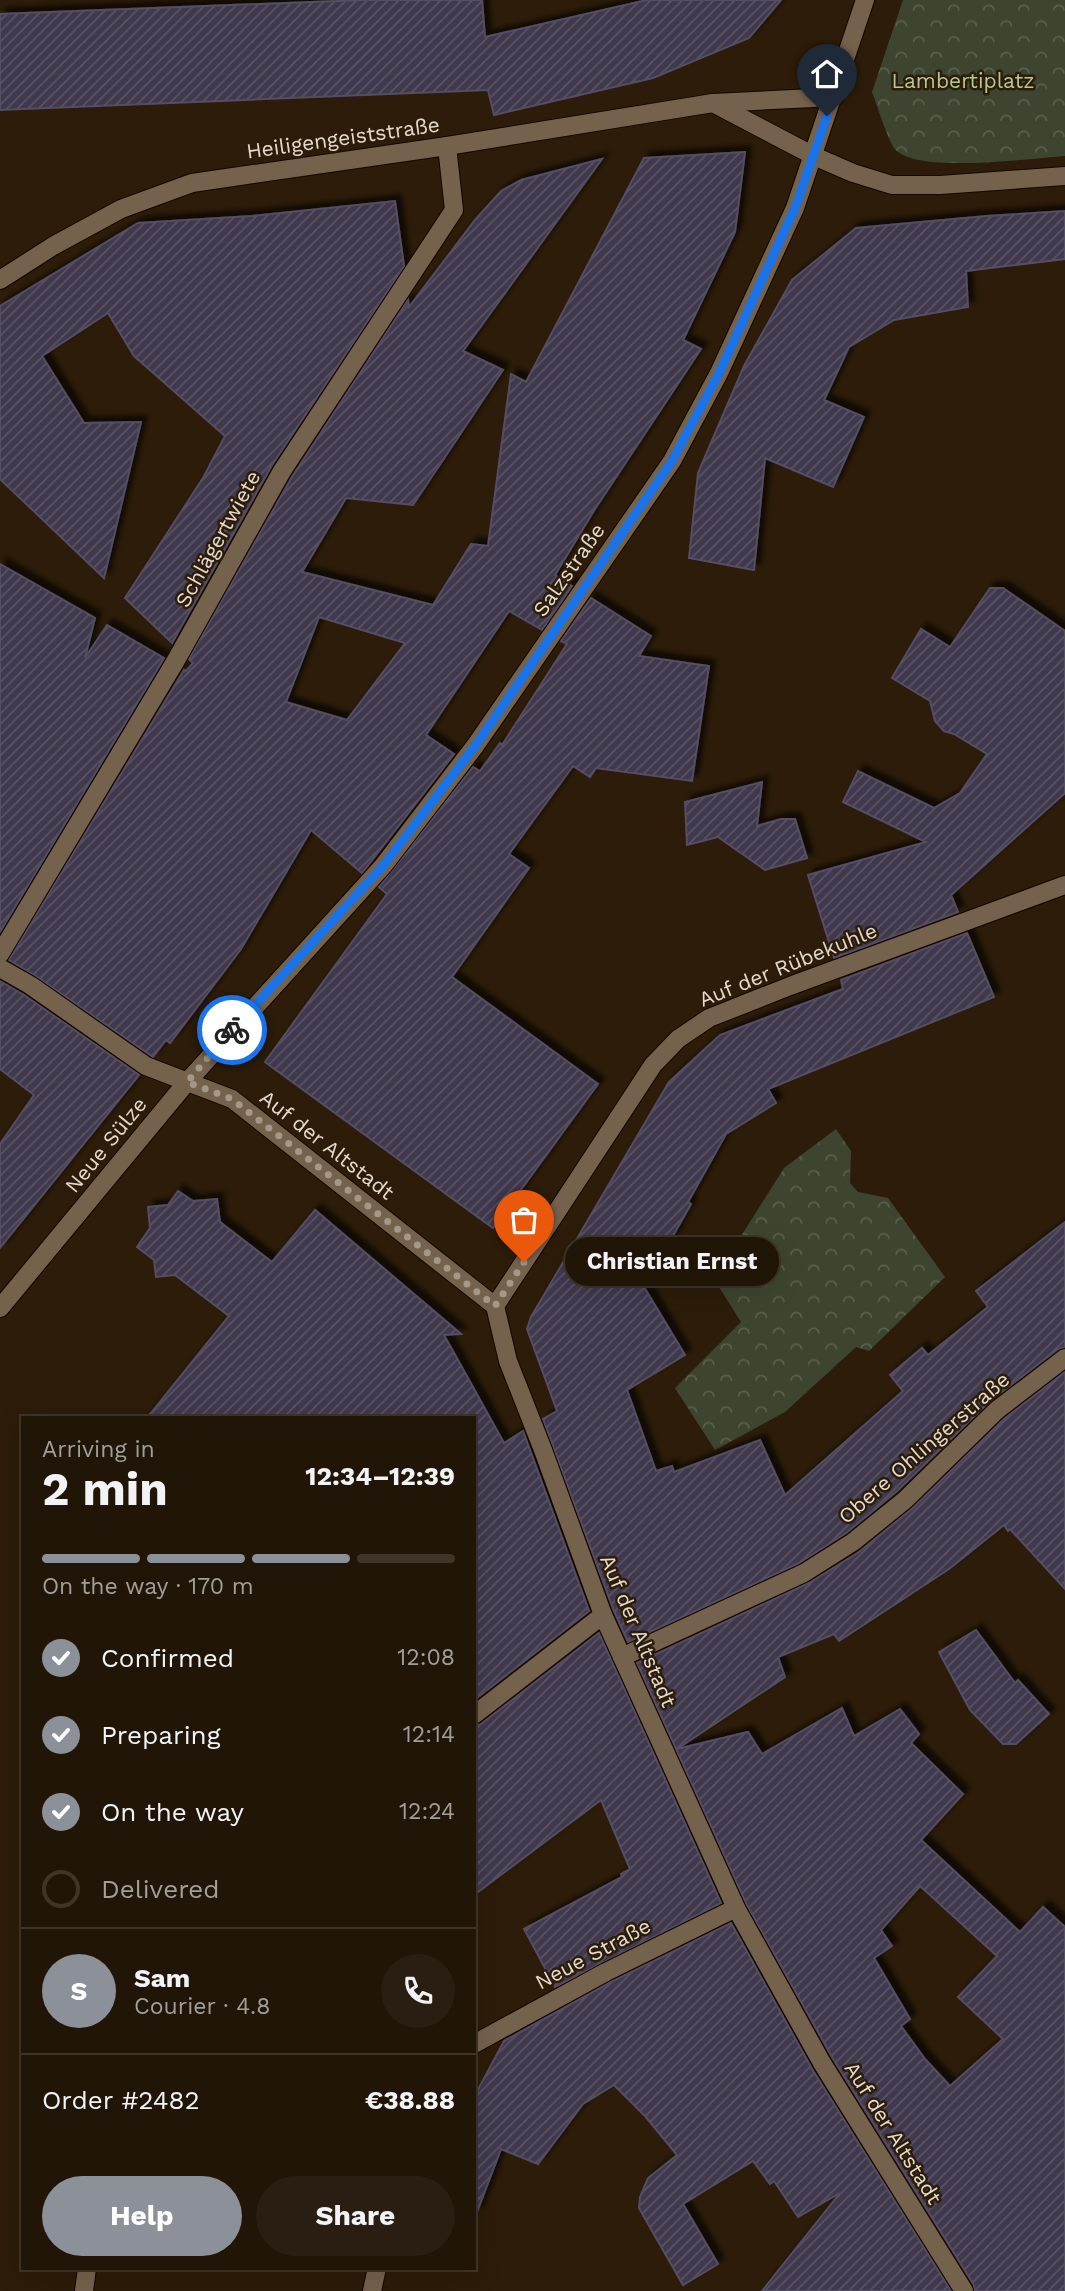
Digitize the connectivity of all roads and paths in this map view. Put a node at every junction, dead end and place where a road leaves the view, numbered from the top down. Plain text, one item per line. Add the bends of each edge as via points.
1 (865, 0) edge
2 (834, 97) junction
3 (713, 103) junction
4 (447, 146) junction
5 (814, 156) junction
6 (1065, 176) edge
7 (0, 280) edge
8 (1065, 885) edge
9 (0, 954) edge
10 (0, 968) edge
11 (249, 1011) joint
12 (187, 1082) junction
13 (495, 1306) junction
14 (0, 1308) edge
15 (1065, 1358) edge
16 (603, 1615) junction
17 (622, 1657) junction
18 (476, 1713) edge
19 (736, 1908) junction
20 (476, 2043) edge
21 (86, 2270) edge
22 (377, 2270) edge
23 (84, 2291) edge
24 (372, 2291) edge
25 (964, 2291) edge

1 - 2 street, Salzstraße
2 - 3 street, Heiligengeiststraße
2 - 5 street, Salzstraße
3 - 4 street, Heiligengeiststraße
3 - 5 street
4 - 7 street, Heiligengeiststraße via 192,183 121,209
4 - 9 street, Schlägertwiete via 454,210 282,471 175,662
5 - 6 street via 892,185
5 - 11 street, Salzstraße via 730,349 672,461 475,746 383,866
8 - 13 street, Auf der Rübekuhle via 709,1018 678,1039 653,1065
10 - 12 street, Auf der Altstadt via 146,1066
11 - 12 street, Neue Sülze
12 - 13 street, Auf der Altstadt via 232,1099
12 - 14 street, Neue Sülze
13 - 16 street, Auf der Altstadt via 508,1361
15 - 17 street, Obere Ohlingerstraße via 997,1410 905,1500 853,1542 804,1573
16 - 17 street, Auf der Altstadt
16 - 18 street
17 - 19 street, Auf der Altstadt
19 - 20 street, Neue Straße via 616,1966
19 - 25 street, Auf der Altstadt via 822,2063
21 - 23 street
22 - 24 street

